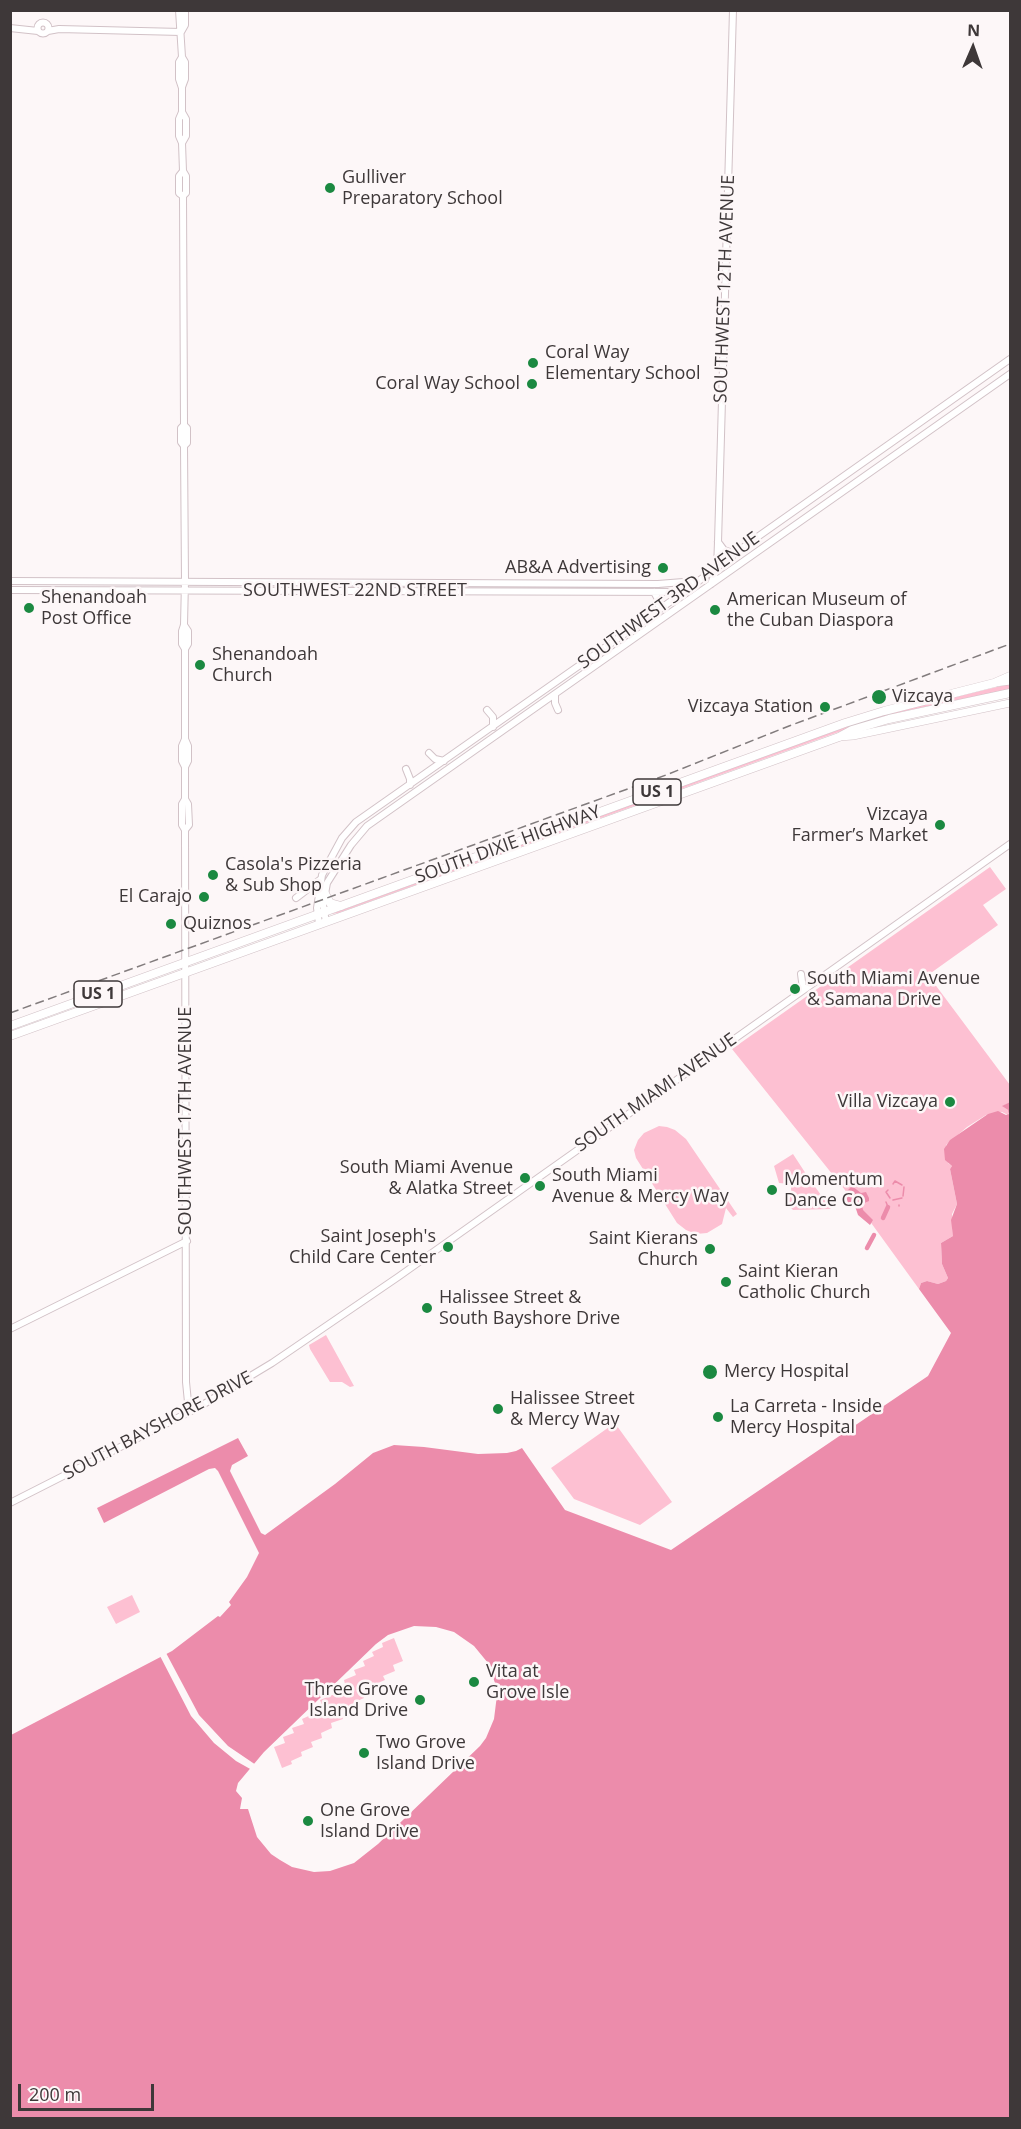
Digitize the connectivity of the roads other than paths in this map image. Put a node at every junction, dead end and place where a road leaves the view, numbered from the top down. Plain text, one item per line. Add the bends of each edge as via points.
1 (179, 10) edge
2 (185, 10) edge
3 (733, 10) edge
4 (10, 28) edge
5 (181, 32) junction
6 (1011, 359) edge
7 (1011, 374) edge
8 (774, 525) junction
9 (718, 542) junction
10 (772, 542) junction
11 (736, 554) junction
12 (717, 568) junction
13 (699, 580) junction
14 (185, 581) junction
15 (10, 582) edge
16 (578, 584) junction
17 (710, 585) junction
18 (10, 590) edge
19 (184, 590) junction
20 (700, 591) junction
21 (578, 592) junction
22 (654, 592) junction
23 (684, 592) junction
24 (659, 610) junction
25 (1011, 676) edge
26 (1011, 681) edge
27 (994, 683) junction
28 (1011, 693) edge
29 (555, 694) junction
30 (1011, 703) edge
31 (487, 710) dead end
32 (558, 710) dead end
33 (493, 727) junction
34 (839, 737) junction
35 (429, 753) dead end
36 (444, 761) junction
37 (406, 769) dead end
38 (429, 772) junction
39 (434, 779) junction
40 (410, 785) junction
41 (1011, 843) edge
42 (321, 879) junction
43 (324, 892) junction
44 (306, 896) dead end
45 (296, 898) dead end
46 (318, 902) junction
47 (341, 906) junction
48 (320, 914) junction
49 (322, 923) junction
50 (186, 963) junction
51 (186, 973) junction
52 (801, 974) dead end
53 (803, 989) junction
54 (10, 1026) edge
55 (10, 1036) edge
56 (187, 1240) junction
57 (10, 1329) edge
58 (302, 1343) joint
59 (189, 1412) junction
60 (10, 1503) edge

1 - 5 main road, SOUTHWEST 17TH AVENUE
2 - 5 main road, SOUTHWEST 17TH AVENUE
3 - 9 main road, SOUTHWEST 12TH AVENUE
4 - 5 main road via 38,28 43,33 48,28
5 - 14 main road, SOUTHWEST 17TH AVENUE via 178,71 182,88 179,136 183,171 179,185 183,196 181,442
6 - 8 main road, SOUTHWEST 3RD AVENUE
7 - 10 main road, SOUTHWEST 3RD AVENUE
8 - 10 main road
8 - 11 main road, SOUTHWEST 3RD AVENUE
9 - 11 main road via 724,550
9 - 12 main road, SOUTHWEST 12TH AVENUE
10 - 17 main road, SOUTHWEST 3RD AVENUE
11 - 12 main road, SOUTHWEST 3RD AVENUE
12 - 13 main road, SOUTHWEST 3RD AVENUE
12 - 17 main road
13 - 16 main road, SOUTHWEST 22ND STREET via 684,584
13 - 23 main road, SOUTHWEST 3RD AVENUE
14 - 15 main road, SOUTHWEST 22ND STREET
14 - 16 main road, SOUTHWEST 22ND STREET
14 - 19 main road, SOUTHWEST 17TH AVENUE
16 - 21 main road
17 - 20 main road, SOUTHWEST 3RD AVENUE
18 - 19 main road, SOUTHWEST 22ND STREET
19 - 21 main road, SOUTHWEST 22ND STREET
19 - 50 main road, SOUTHWEST 17TH AVENUE via 182,804
20 - 23 main road, SOUTHWEST 22ND STREET
20 - 29 main road, SOUTHWEST 3RD AVENUE
21 - 22 main road, SOUTHWEST 22ND STREET
22 - 23 main road, SOUTHWEST 22ND STREET
22 - 24 main road
23 - 24 main road, SOUTHWEST 3RD AVENUE
24 - 33 main road, SOUTHWEST 3RD AVENUE
25 - 27 highway
26 - 27 main road, SOUTH DIXIE HIGHWAY
27 - 47 highway, SOUTH DIXIE HIGHWAY / US 1 via 854,720
28 - 34 highway via 889,719
29 - 32 main road
29 - 39 main road, SOUTHWEST 3RD AVENUE
30 - 34 main road, SOUTH DIXIE HIGHWAY
31 - 33 main road via 493,717
33 - 36 main road, SOUTHWEST 3RD AVENUE
34 - 49 highway, SOUTH DIXIE HIGHWAY / US 1
35 - 36 main road
36 - 38 main road, SOUTHWEST 3RD AVENUE
37 - 40 main road
38 - 39 main road
38 - 40 main road, SOUTHWEST 3RD AVENUE
39 - 43 main road, SOUTHWEST 3RD AVENUE via 367,826 329,878
40 - 42 main road, SOUTHWEST 3RD AVENUE via 348,829
41 - 53 main road, SOUTH MIAMI AVENUE
42 - 45 main road
42 - 46 main road
43 - 47 highway via 330,903
43 - 48 main road
44 - 46 main road
46 - 48 main road
47 - 48 highway, SOUTH DIXIE HIGHWAY / US 1
48 - 49 main road
48 - 50 highway, SOUTH DIXIE HIGHWAY / US 1
49 - 51 highway, SOUTH DIXIE HIGHWAY / US 1
50 - 51 main road, SOUTHWEST 17TH AVENUE
50 - 54 highway, SOUTH DIXIE HIGHWAY / US 1
51 - 55 highway, SOUTH DIXIE HIGHWAY / US 1
51 - 56 main road, SOUTHWEST 17TH AVENUE
52 - 53 main road
53 - 58 main road, SOUTH MIAMI AVENUE
56 - 57 main road
56 - 59 main road, SOUTHWEST 17TH AVENUE
58 - 59 main road, SOUTH BAYSHORE DRIVE
59 - 60 main road, SOUTH BAYSHORE DRIVE

